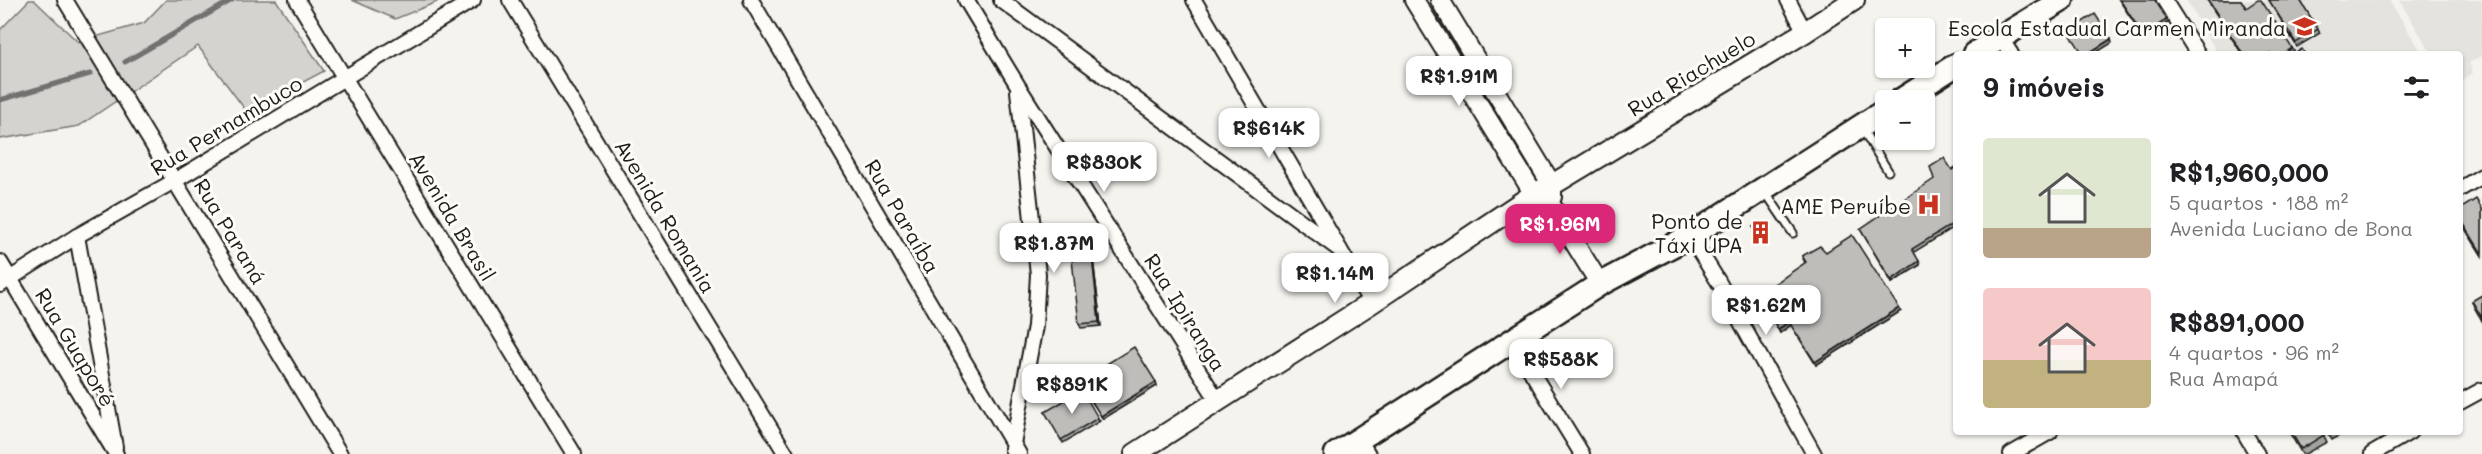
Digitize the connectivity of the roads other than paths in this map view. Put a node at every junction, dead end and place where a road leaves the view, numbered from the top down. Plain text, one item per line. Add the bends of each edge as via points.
1 (65, 0) edge
2 (297, 0) edge
3 (473, 0) edge
4 (510, 0) edge
5 (751, 0) edge
6 (966, 0) edge
7 (1001, 0) edge
8 (1194, 0) edge
9 (1414, 0) edge
10 (1440, 0) edge
11 (1788, 0) edge
12 (1854, 0) edge
13 (2062, 0) edge
14 (2164, 0) edge
15 (1806, 32) junction
16 (2006, 45) edge
17 (1985, 51) edge
18 (2196, 51) edge
19 (1953, 67) edge
20 (344, 78) junction
21 (1018, 86) junction
22 (1917, 90) edge
23 (1875, 117) edge
24 (1861, 126) junction
25 (1888, 171) dead end
26 (2482, 176) edge
27 (176, 180) junction
28 (1552, 185) junction
29 (2463, 187) edge
30 (1763, 189) junction
31 (1534, 194) junction
32 (1551, 205) junction
33 (1793, 233) dead end
34 (77, 236) junction
35 (1690, 236) junction
36 (1340, 250) junction
37 (0, 262) edge
38 (5, 282) edge
39 (1600, 284) junction
40 (1371, 303) junction
41 (1513, 342) junction
42 (2482, 390) edge
43 (2463, 400) edge
44 (1218, 401) junction
45 (2045, 435) edge
46 (2246, 435) edge
47 (2404, 435) edge
48 (1364, 446) edge
49 (1014, 452) edge
50 (116, 454) edge
51 (340, 454) edge
52 (574, 454) edge
53 (786, 454) edge
54 (1135, 454) edge
55 (1336, 454) edge
56 (1582, 454) edge
57 (1814, 454) edge
58 (2011, 454) edge
59 (2257, 454) edge
60 (2372, 454) edge

1 - 27 street, Rua Paraná
2 - 20 street, Avenida Brasil
3 - 20 street, Rua Pernambuco
4 - 53 street, Avenida Romania
5 - 49 street, Rua Paraíba
6 - 21 street, Rua Ipiranga
7 - 36 street
8 - 36 street
9 - 31 street
10 - 28 street
11 - 15 street
12 - 15 main road, Rua Riachuelo
13 - 16 main road
14 - 18 street
15 - 28 main road, Rua Riachuelo
16 - 17 main road
19 - 22 main road
20 - 27 street, Rua Pernambuco
20 - 52 street, Avenida Brasil
21 - 44 street, Rua Ipiranga
21 - 49 street via 1038,274 1035,326
23 - 24 main road
24 - 25 lane
24 - 30 main road
26 - 29 street
27 - 34 street, Rua Pernambuco
27 - 51 street, Rua Paraná
28 - 31 main road, Rua Riachuelo
28 - 32 street
30 - 33 lane
30 - 35 main road
31 - 32 street
31 - 40 main road, Rua Riachuelo
32 - 39 street
34 - 38 street, Rua Pernambuco
34 - 50 street
35 - 39 main road
35 - 57 street
36 - 40 street
37 - 38 street, Rua Guaporé
38 - 50 street, Rua Guaporé
39 - 41 main road
40 - 44 main road, Rua Riachuelo
41 - 48 main road
41 - 56 street
42 - 43 street
44 - 54 main road, Rua Riachuelo
45 - 58 street
46 - 59 street
47 - 60 street
48 - 55 main road

